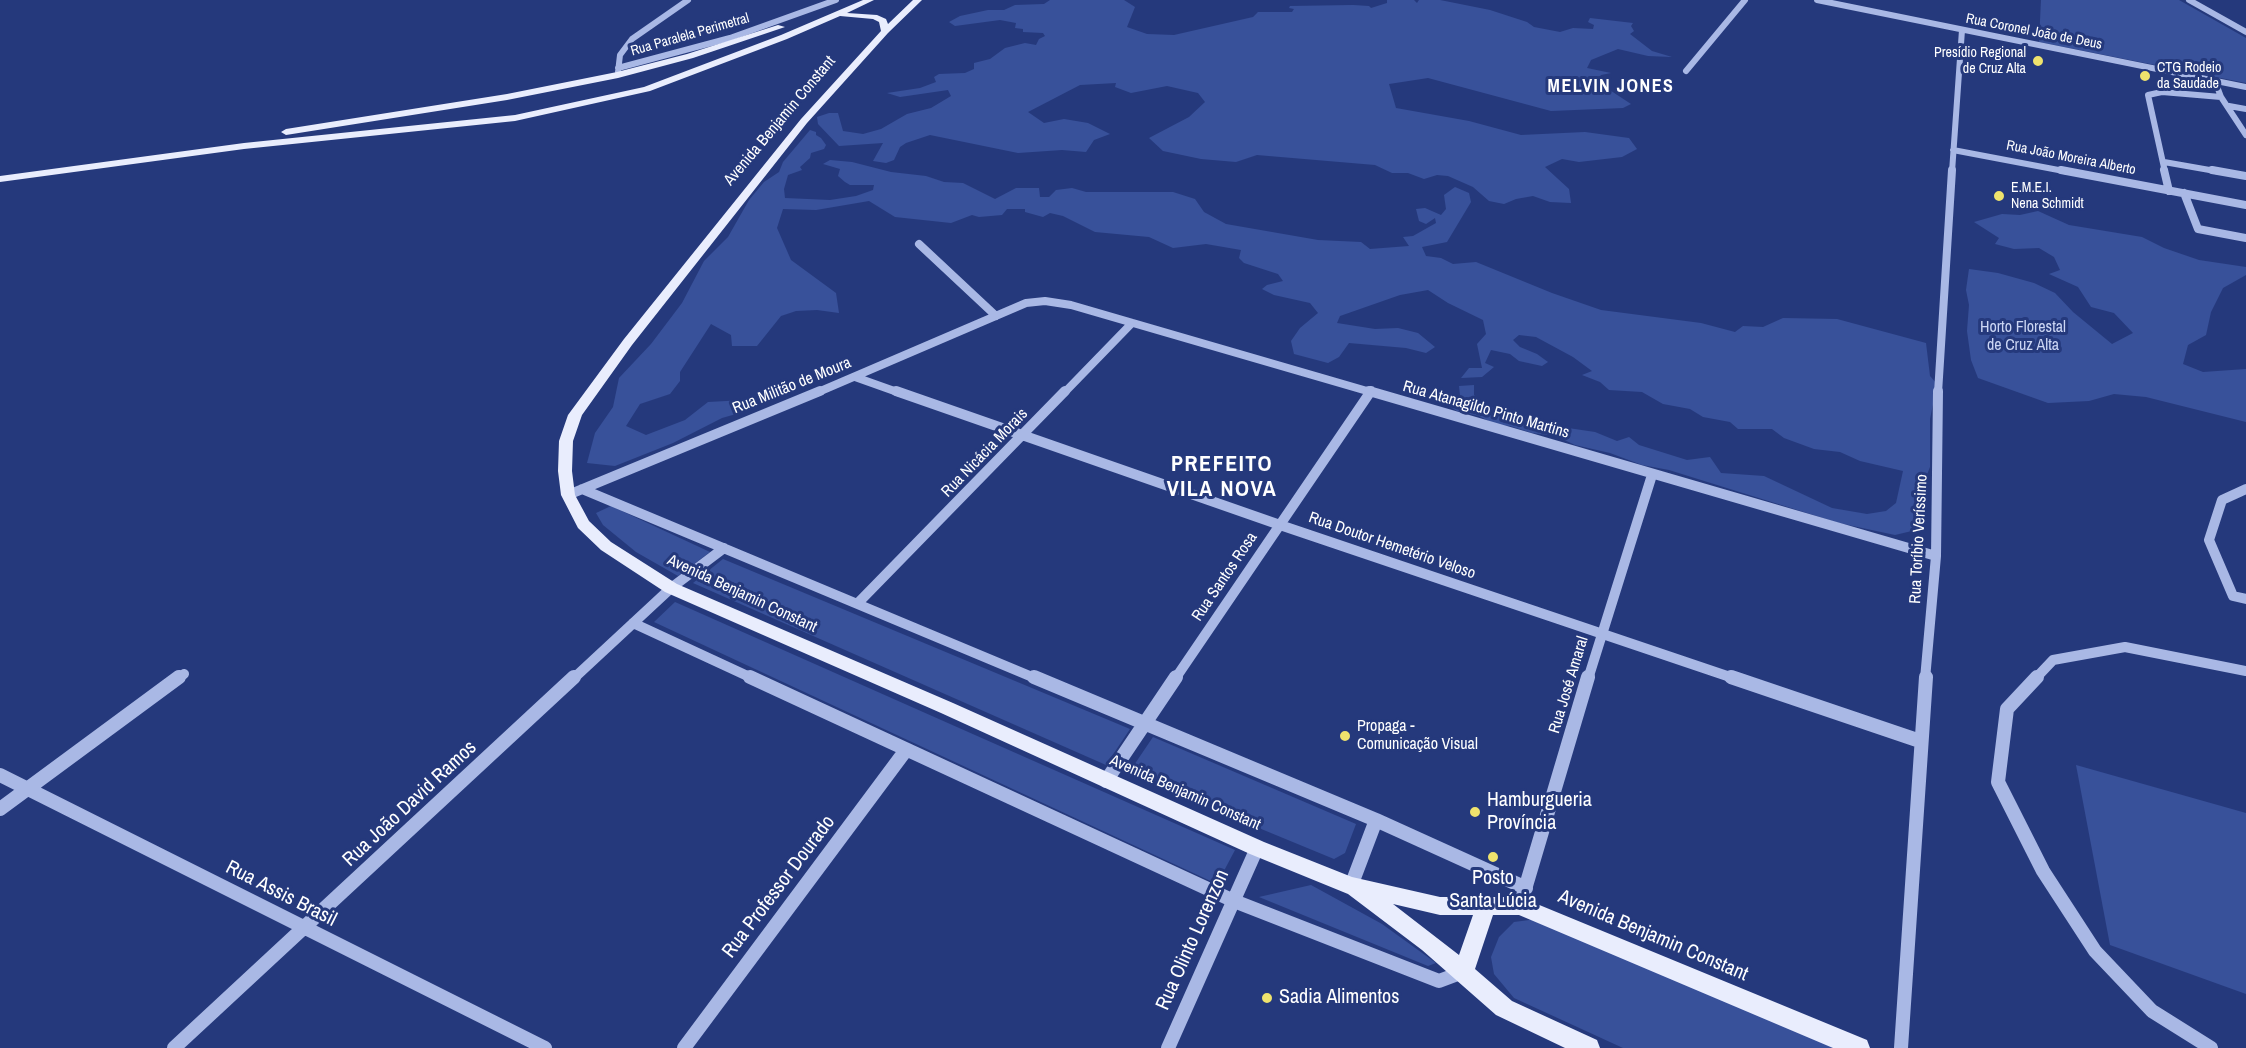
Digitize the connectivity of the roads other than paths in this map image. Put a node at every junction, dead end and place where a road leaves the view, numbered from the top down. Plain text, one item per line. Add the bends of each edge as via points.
1 (688, 0) edge
2 (836, 0) edge
3 (851, 0) edge
4 (870, 0) edge
5 (918, 0) edge
6 (1745, 0) edge
7 (1817, 0) edge
8 (2189, 0) edge
9 (835, 15) junction
10 (1962, 30) junction
11 (885, 31) junction
12 (2246, 32) edge
13 (1686, 71) dead end
14 (618, 72) junction
15 (2215, 81) junction
16 (565, 86) junction
17 (2246, 87) edge
18 (2222, 97) junction
19 (586, 103) junction
20 (2229, 106) junction
21 (2246, 109) edge
22 (2245, 132) edge
23 (1953, 150) junction
24 (2164, 162) junction
25 (2246, 176) edge
26 (0, 178) edge
27 (2169, 190) junction
28 (2184, 193) junction
29 (2246, 205) edge
30 (2246, 238) edge
31 (919, 244) dead end
32 (1026, 303) joint
33 (996, 316) junction
34 (1132, 323) junction
35 (855, 377) junction
36 (1371, 391) junction
37 (1023, 435) junction
38 (1652, 475) junction
39 (2246, 489) edge
40 (575, 492) junction
41 (1280, 525) junction
42 (724, 548) junction
43 (1936, 556) junction
44 (671, 588) junction
45 (2246, 599) edge
46 (858, 603) junction
47 (633, 623) junction
48 (1601, 634) junction
49 (2246, 671) edge
50 (184, 674) dead end
51 (1145, 724) junction
52 (1920, 741) junction
53 (906, 750) junction
54 (0, 775) edge
55 (1106, 781) junction
56 (28, 789) junction
57 (0, 809) edge
58 (1376, 820) junction
59 (1257, 848) junction
60 (1351, 886) junction
61 (1523, 897) junction
62 (1234, 901) junction
63 (1486, 907) junction
64 (304, 928) junction
65 (1463, 972) junction
66 (174, 1048) edge
67 (545, 1048) edge
68 (684, 1048) edge
69 (1168, 1048) edge
70 (1589, 1048) edge
71 (1859, 1048) edge
72 (1901, 1048) edge
73 (2211, 1048) edge

1 - 14 street via 633,39 620,55
2 - 14 street, Rua Paralela Perimetral
3 - 14 main road via 773,31
4 - 9 main road
5 - 11 main road, Avenida Benjamin Constant
6 - 13 street
7 - 10 street, Rua Coronel João de Deus
8 - 12 street
9 - 11 main road via 874,17 883,21
9 - 19 main road via 689,74
10 - 15 street, Rua Coronel João de Deus
10 - 23 street, Rua Toríbio Veríssimo
11 - 40 main road, Avenida Benjamin Constant via 804,122 575,415 566,441 565,471
14 - 16 main road
15 - 17 street, Rua Coronel João de Deus
15 - 18 street
16 - 19 main road via 562,98
16 - 26 main road
18 - 20 street
18 - 24 street via 2148,95
19 - 26 main road via 462,125 244,146
20 - 21 street
20 - 22 street
23 - 27 street, Rua João Moreira Alberto
23 - 43 street, Rua Toríbio Veríssimo via 1938,356
24 - 25 street
24 - 27 street
27 - 28 street, Rua João Moreira Alberto
28 - 29 street, Rua João Moreira Alberto
28 - 30 street via 2198,229
31 - 33 street
32 - 33 street, Rua Militão de Moura
32 - 34 street, Rua Atanagildo Pinto Martins via 1058,302
33 - 35 street, Rua Militão de Moura
34 - 36 street, Rua Atanagildo Pinto Martins
34 - 37 street, Rua Nicácia Morais
35 - 37 street, Rua Doutor Hemetério Veloso
35 - 40 street, Rua Militão de Moura
36 - 38 street, Rua Atanagildo Pinto Martins
36 - 41 street, Rua Santos Rosa
37 - 41 street, Rua Doutor Hemetério Veloso
37 - 46 street, Rua Nicácia Morais
38 - 43 street, Rua Atanagildo Pinto Martins
38 - 48 street, Rua José Amaral
39 - 45 street via 2222,500 2209,540 2233,596
40 - 42 street, Avenida Benjamin Constant
40 - 44 main road, Avenida Benjamin Constant via 583,524 606,546
41 - 48 street, Rua Doutor Hemetério Veloso
41 - 51 street, Rua Santos Rosa
42 - 44 street, Rua João David Ramos
42 - 46 street, Avenida Benjamin Constant
43 - 52 street, Rua Toríbio Veríssimo
44 - 47 street, Rua João David Ramos
44 - 55 main road, Avenida Benjamin Constant
46 - 51 street, Avenida Benjamin Constant
47 - 53 street
47 - 64 street, Rua João David Ramos
48 - 52 street, Rua Doutor Hemetério Veloso
48 - 61 street, Rua José Amaral
49 - 73 street via 2125,647 2053,660 2007,709 1998,782 2043,871 2095,951 2152,1011
50 - 56 street
51 - 55 street, Rua Santos Rosa
51 - 58 street, Avenida Benjamin Constant
52 - 72 street, Rua Toríbio Veríssimo
53 - 62 street
53 - 68 street, Rua Professor Dourado
54 - 56 street, Rua Assis Brasil
55 - 59 main road, Avenida Benjamin Constant
56 - 57 street
56 - 64 street, Rua Assis Brasil
58 - 60 street
58 - 61 street, Avenida Benjamin Constant
59 - 60 main road, Avenida Benjamin Constant
59 - 62 street, Rua Olinto Lorenzon
60 - 63 main road, Avenida Benjamin Constant via 1440,906
60 - 65 main road, Avenida Benjamin Constant
61 - 63 main road, Avenida Benjamin Constant
61 - 71 main road, Avenida Benjamin Constant
62 - 65 street via 1439,981
62 - 69 street, Rua Olinto Lorenzon
63 - 65 main road
64 - 66 street, Rua João David Ramos
64 - 67 street, Rua Assis Brasil
65 - 70 main road, Avenida Benjamin Constant via 1504,1008

